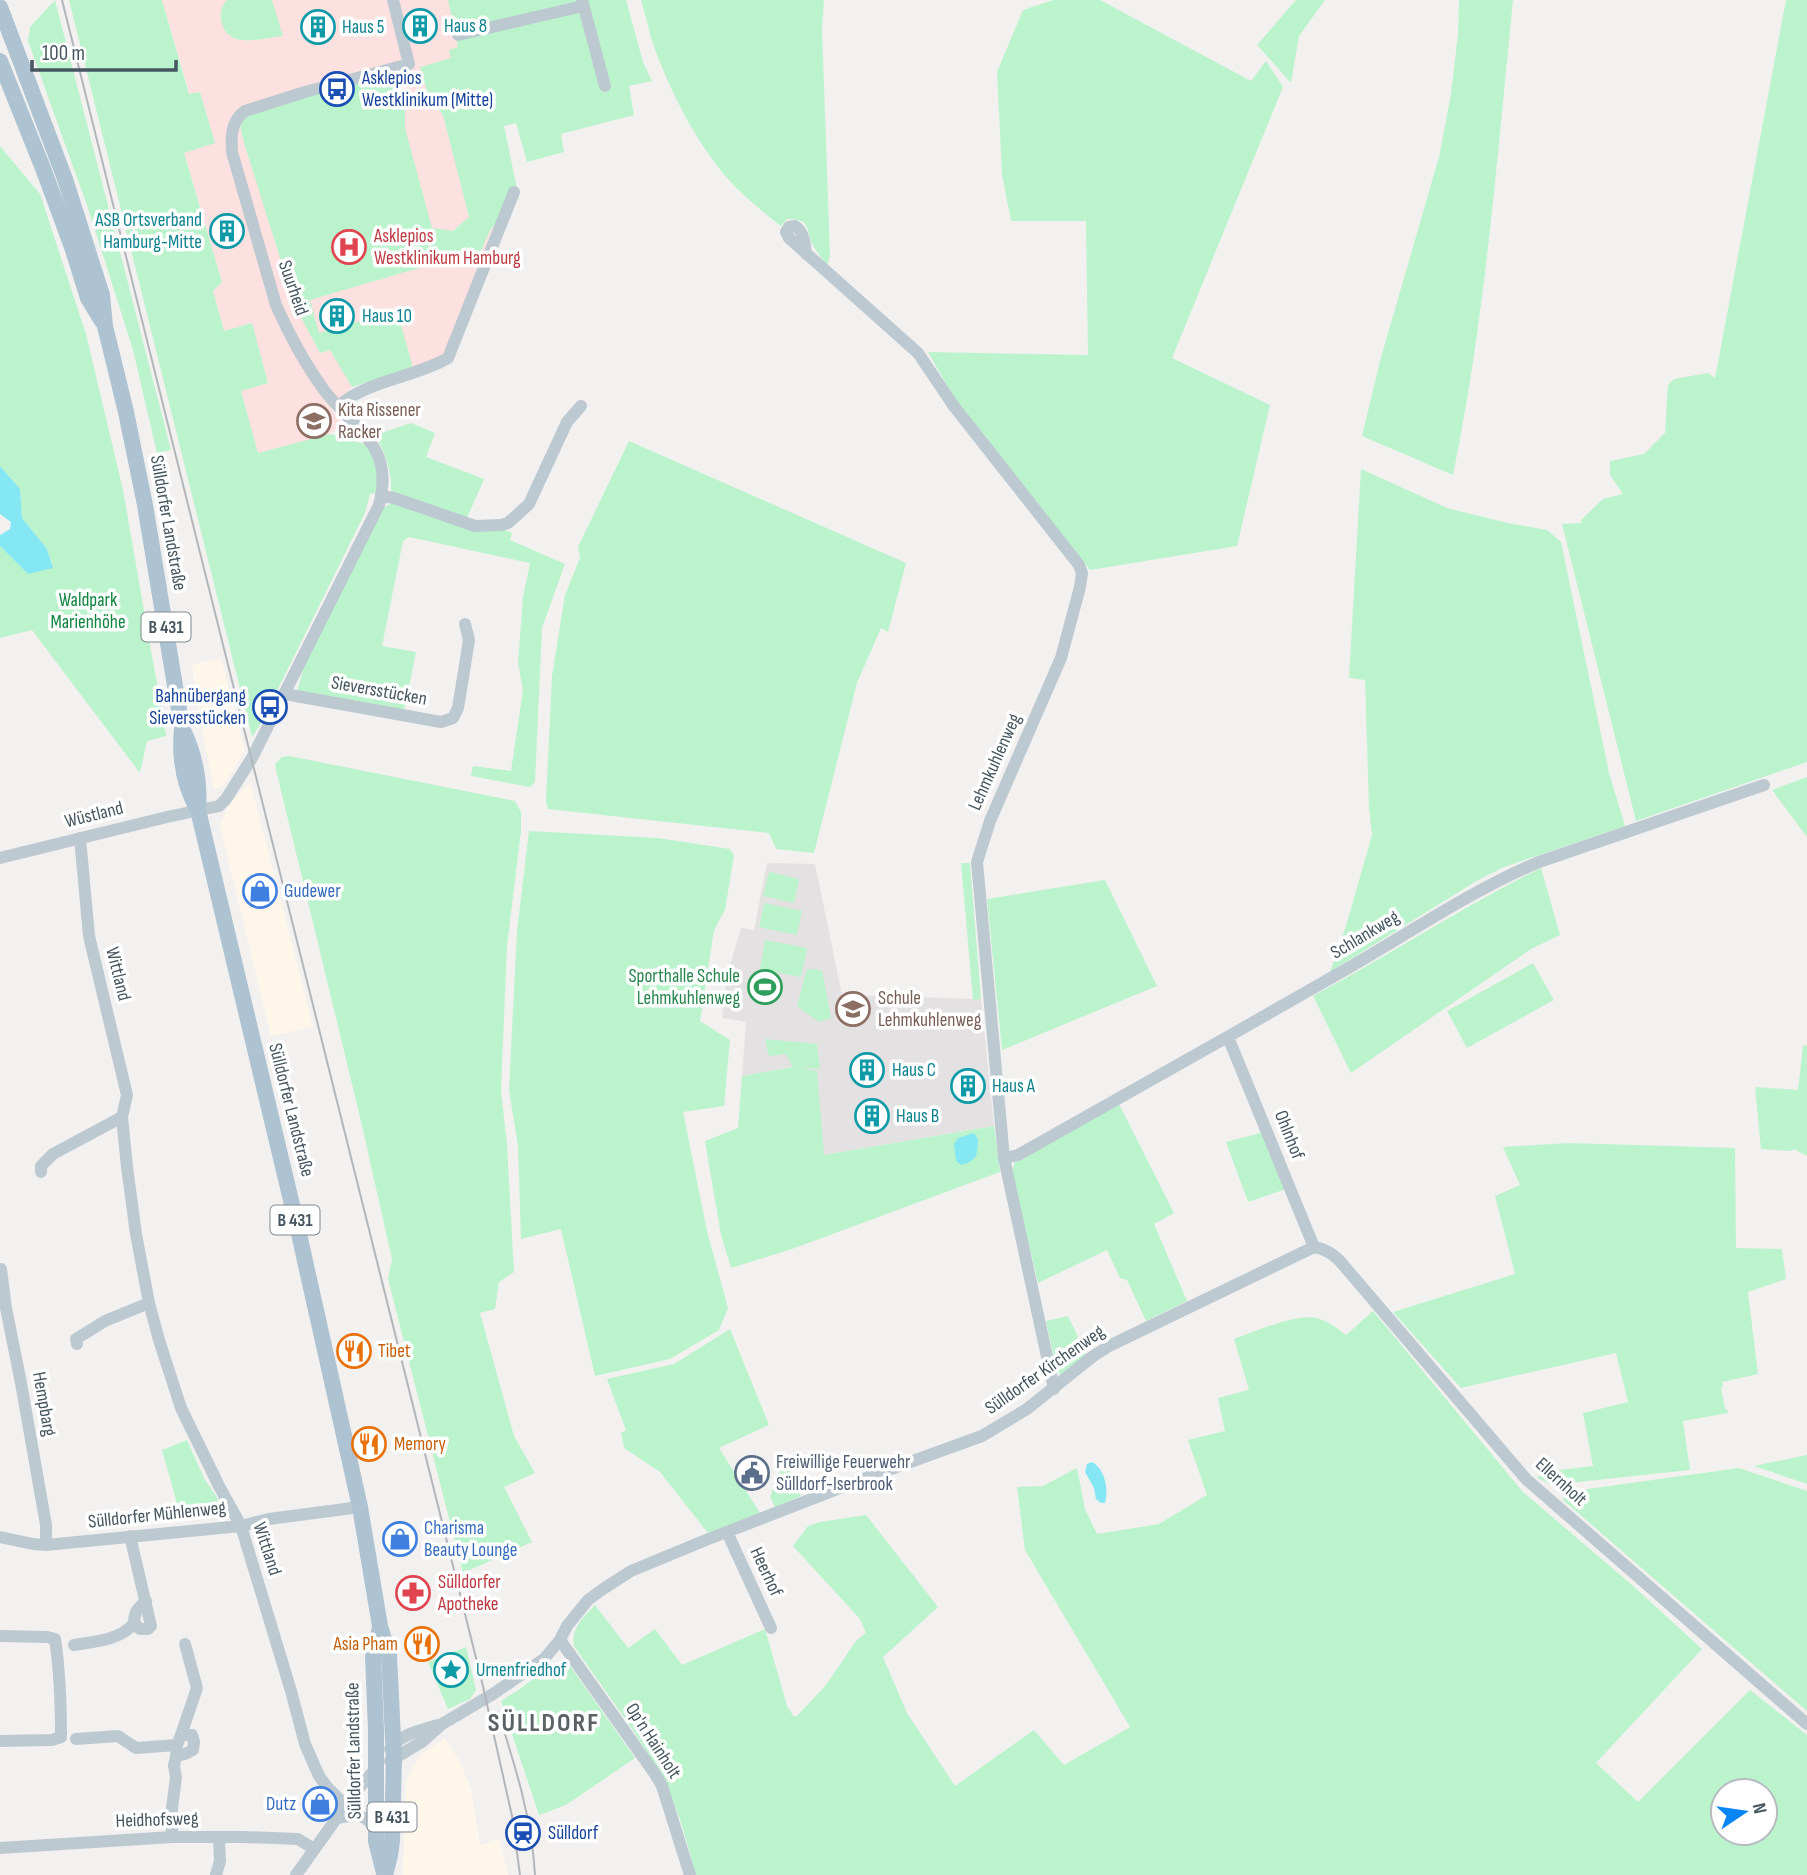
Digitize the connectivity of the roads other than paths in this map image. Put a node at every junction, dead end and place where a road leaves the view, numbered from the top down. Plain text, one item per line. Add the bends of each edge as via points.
1 (393, 0) edge
2 (583, 3) edge
3 (1, 18) edge
4 (458, 35) dead end
5 (0, 61) edge
6 (605, 86) dead end
7 (514, 192) dead end
8 (806, 254) dead end
9 (105, 326) junction
10 (581, 405) dead end
11 (339, 406) junction
12 (381, 496) junction
13 (465, 624) dead end
14 (285, 694) junction
15 (1764, 785) dead end
16 (198, 810) junction
17 (80, 838) junction
18 (0, 858) edge
19 (1228, 1037) junction
20 (122, 1117) junction
21 (1004, 1158) junction
22 (41, 1172) dead end
23 (1314, 1247) junction
24 (1, 1269) edge
25 (149, 1303) junction
26 (77, 1344) dead end
27 (1054, 1389) junction
28 (360, 1507) junction
29 (241, 1526) junction
30 (727, 1532) junction
31 (130, 1536) junction
32 (0, 1537) edge
33 (46, 1545) junction
34 (380, 1626) junction
35 (771, 1628) dead end
36 (0, 1636) edge
37 (560, 1640) junction
38 (185, 1644) dead end
39 (74, 1645) dead end
40 (1807, 1724) edge
41 (76, 1739) dead end
42 (0, 1741) edge
43 (178, 1745) junction
44 (394, 1751) junction
45 (376, 1769) junction
46 (346, 1805) junction
47 (338, 1818) junction
48 (376, 1833) junction
49 (172, 1837) junction
50 (219, 1837) junction
51 (0, 1848) edge
52 (314, 1849) junction
53 (216, 1875) edge
54 (296, 1875) edge
55 (690, 1875) edge

1 - 11 street, Suurheid via 409,64 245,111 231,134 232,152 276,305 300,352
2 - 4 street
2 - 6 street
3 - 9 main road, Sülldorfer Landstraße / B 431 via 65,179 102,295
5 - 9 main road, Sülldorfer Landstraße / B 431 via 88,298
7 - 11 street via 448,358 356,393
8 - 21 street, Lehmkuhlenweg via 918,353 1082,573 1061,657 990,821 977,862
9 - 16 main road, Sülldorfer Landstraße / B 431 via 145,505 182,728 191,747 199,790
10 - 12 street via 567,422 529,504 509,523 475,526
11 - 12 street via 376,450 383,469
12 - 14 street
13 - 14 street, Sieversstücken via 469,640 453,718 441,722
14 - 16 street via 226,799 219,806
15 - 19 street, Schlankweg via 1508,875
16 - 17 street, Wüstland
16 - 28 main road, Sülldorfer Landstraße / B 431
17 - 18 street, Wüstland
17 - 20 street, Wittland via 89,936 127,1095
19 - 21 street, Schlankweg via 1018,1155
19 - 23 street, Ohlnhof
20 - 22 street via 53,1154
20 - 25 street, Wittland
21 - 27 street, Lehmkuhlenweg
23 - 27 street, Sülldorfer Kirchenweg via 1109,1346
23 - 40 street, Ellernholt via 1339,1260 1526,1479
24 - 33 street, Hempbarg
25 - 26 street via 105,1321 76,1339
25 - 29 street, Wittland via 181,1408
27 - 30 street, Sülldorfer Kirchenweg via 982,1436
28 - 29 street, Sülldorfer Mühlenweg
28 - 34 main road, Sülldorfer Landstraße / B 431
29 - 31 street, Sülldorfer Mühlenweg
29 - 46 street, Wittland via 305,1744 319,1776
30 - 35 street, Heerhof
30 - 37 street, Sülldorfer Kirchenweg via 611,1583 589,1600
31 - 33 street, Sülldorfer Mühlenweg
31 - 39 street via 146,1601 136,1609 129,1630
32 - 33 street, Sülldorfer Mühlenweg
34 - 44 main road, Sülldorfer Landstraße / B 431 via 390,1655
34 - 45 main road, Sülldorfer Landstraße / B 431 via 373,1656
36 - 42 street via 55,1639 61,1737
37 - 44 street, Sülldorfer Kirchenweg via 544,1659 493,1694 442,1724 416,1732
37 - 55 street, Op'n Hainholt via 662,1786
38 - 43 street via 197,1688
41 - 43 street via 118,1735 136,1748
43 - 49 street
44 - 45 street
44 - 48 main road, Sülldorfer Landstraße / B 431 via 385,1875
45 - 46 street
45 - 48 main road, Sülldorfer Landstraße / B 431
46 - 47 street
47 - 48 street via 363,1817
47 - 52 street
49 - 50 street, Heidhofsweg
49 - 51 street, Heidhofsweg
50 - 52 street, Heidhofsweg via 298,1839
50 - 53 street
52 - 54 street

